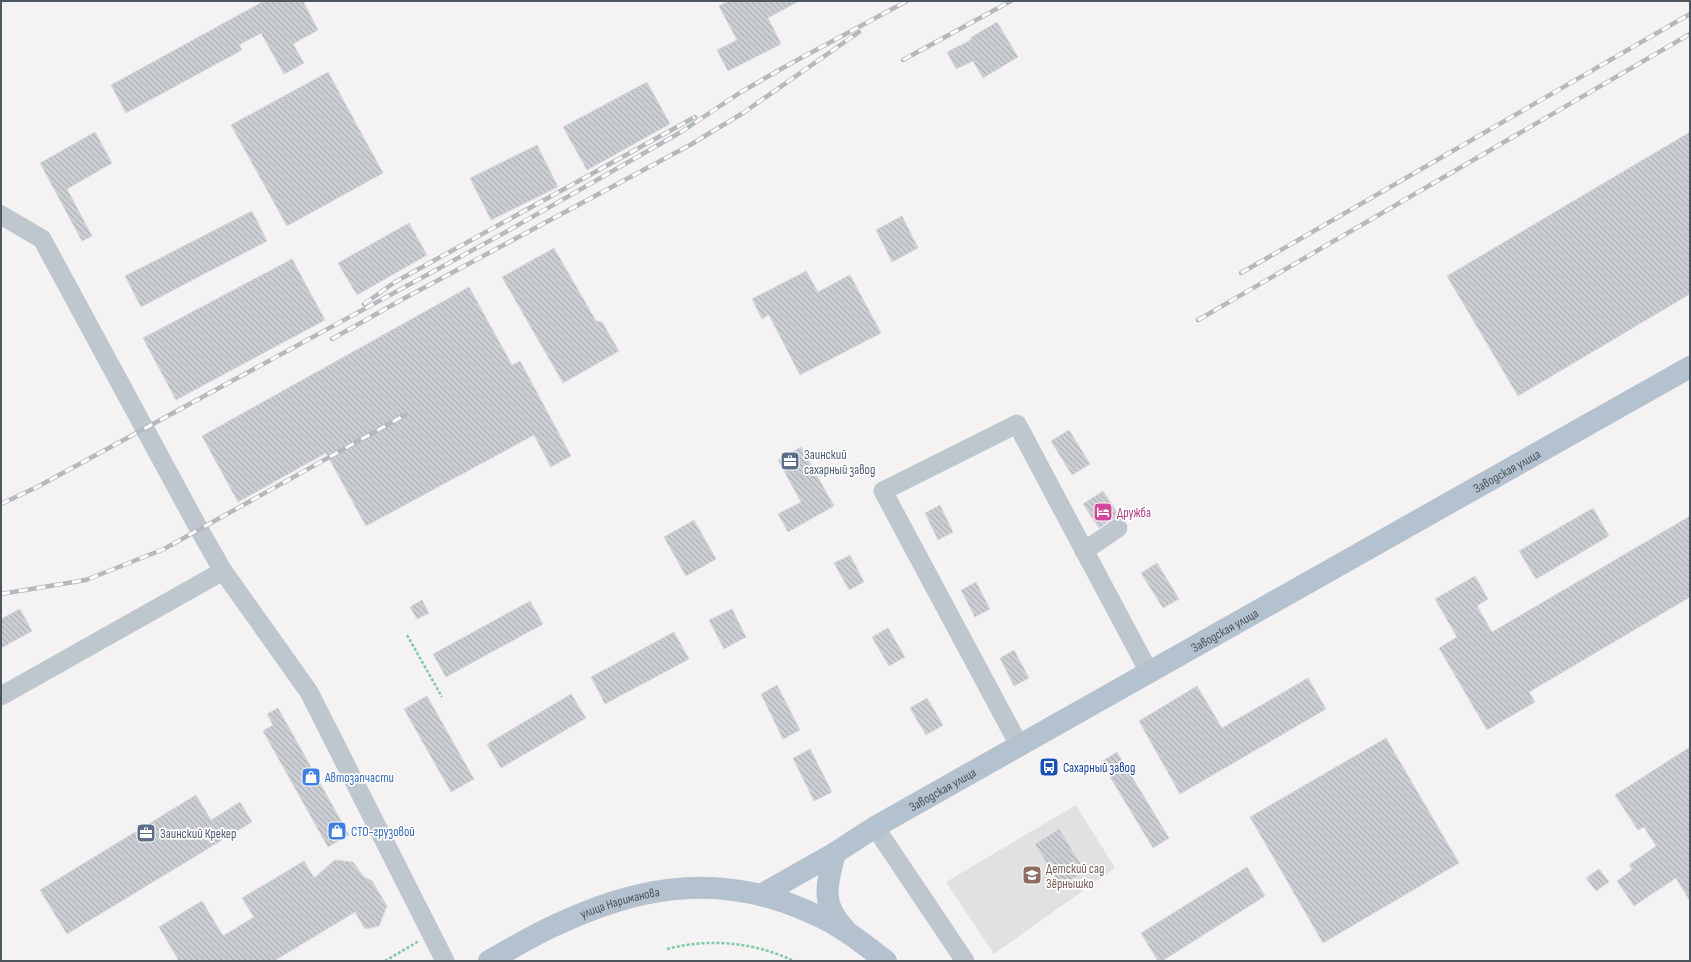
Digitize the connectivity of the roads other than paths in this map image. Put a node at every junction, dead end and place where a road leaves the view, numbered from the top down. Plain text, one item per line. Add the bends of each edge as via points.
1 (1, 215) edge
2 (1690, 367) edge
3 (1118, 528) dead end
4 (1084, 551) junction
5 (223, 571) junction
6 (1149, 672) junction
7 (1, 696) edge
8 (1019, 745) junction
9 (875, 827) junction
10 (835, 853) junction
11 (761, 895) junction
12 (849, 933) junction
13 (445, 961) edge
14 (489, 961) edge
15 (886, 961) edge
16 (965, 961) edge

1 - 5 street via 42,239
2 - 6 main road, Заводская улица
3 - 4 street
4 - 6 street
4 - 8 street via 1017,424 883,491
5 - 7 street
5 - 13 street via 309,692
6 - 8 main road, Заводская улица
8 - 9 main road, Заводская улица
9 - 10 main road, Заводская улица
9 - 16 street
10 - 11 main road, Заводская улица
10 - 12 main road via 827,884 828,897 838,922
11 - 12 main road, улица Нариманова via 810,912
11 - 14 main road, улица Нариманова via 727,889 691,887 631,896 554,925
12 - 15 main road

